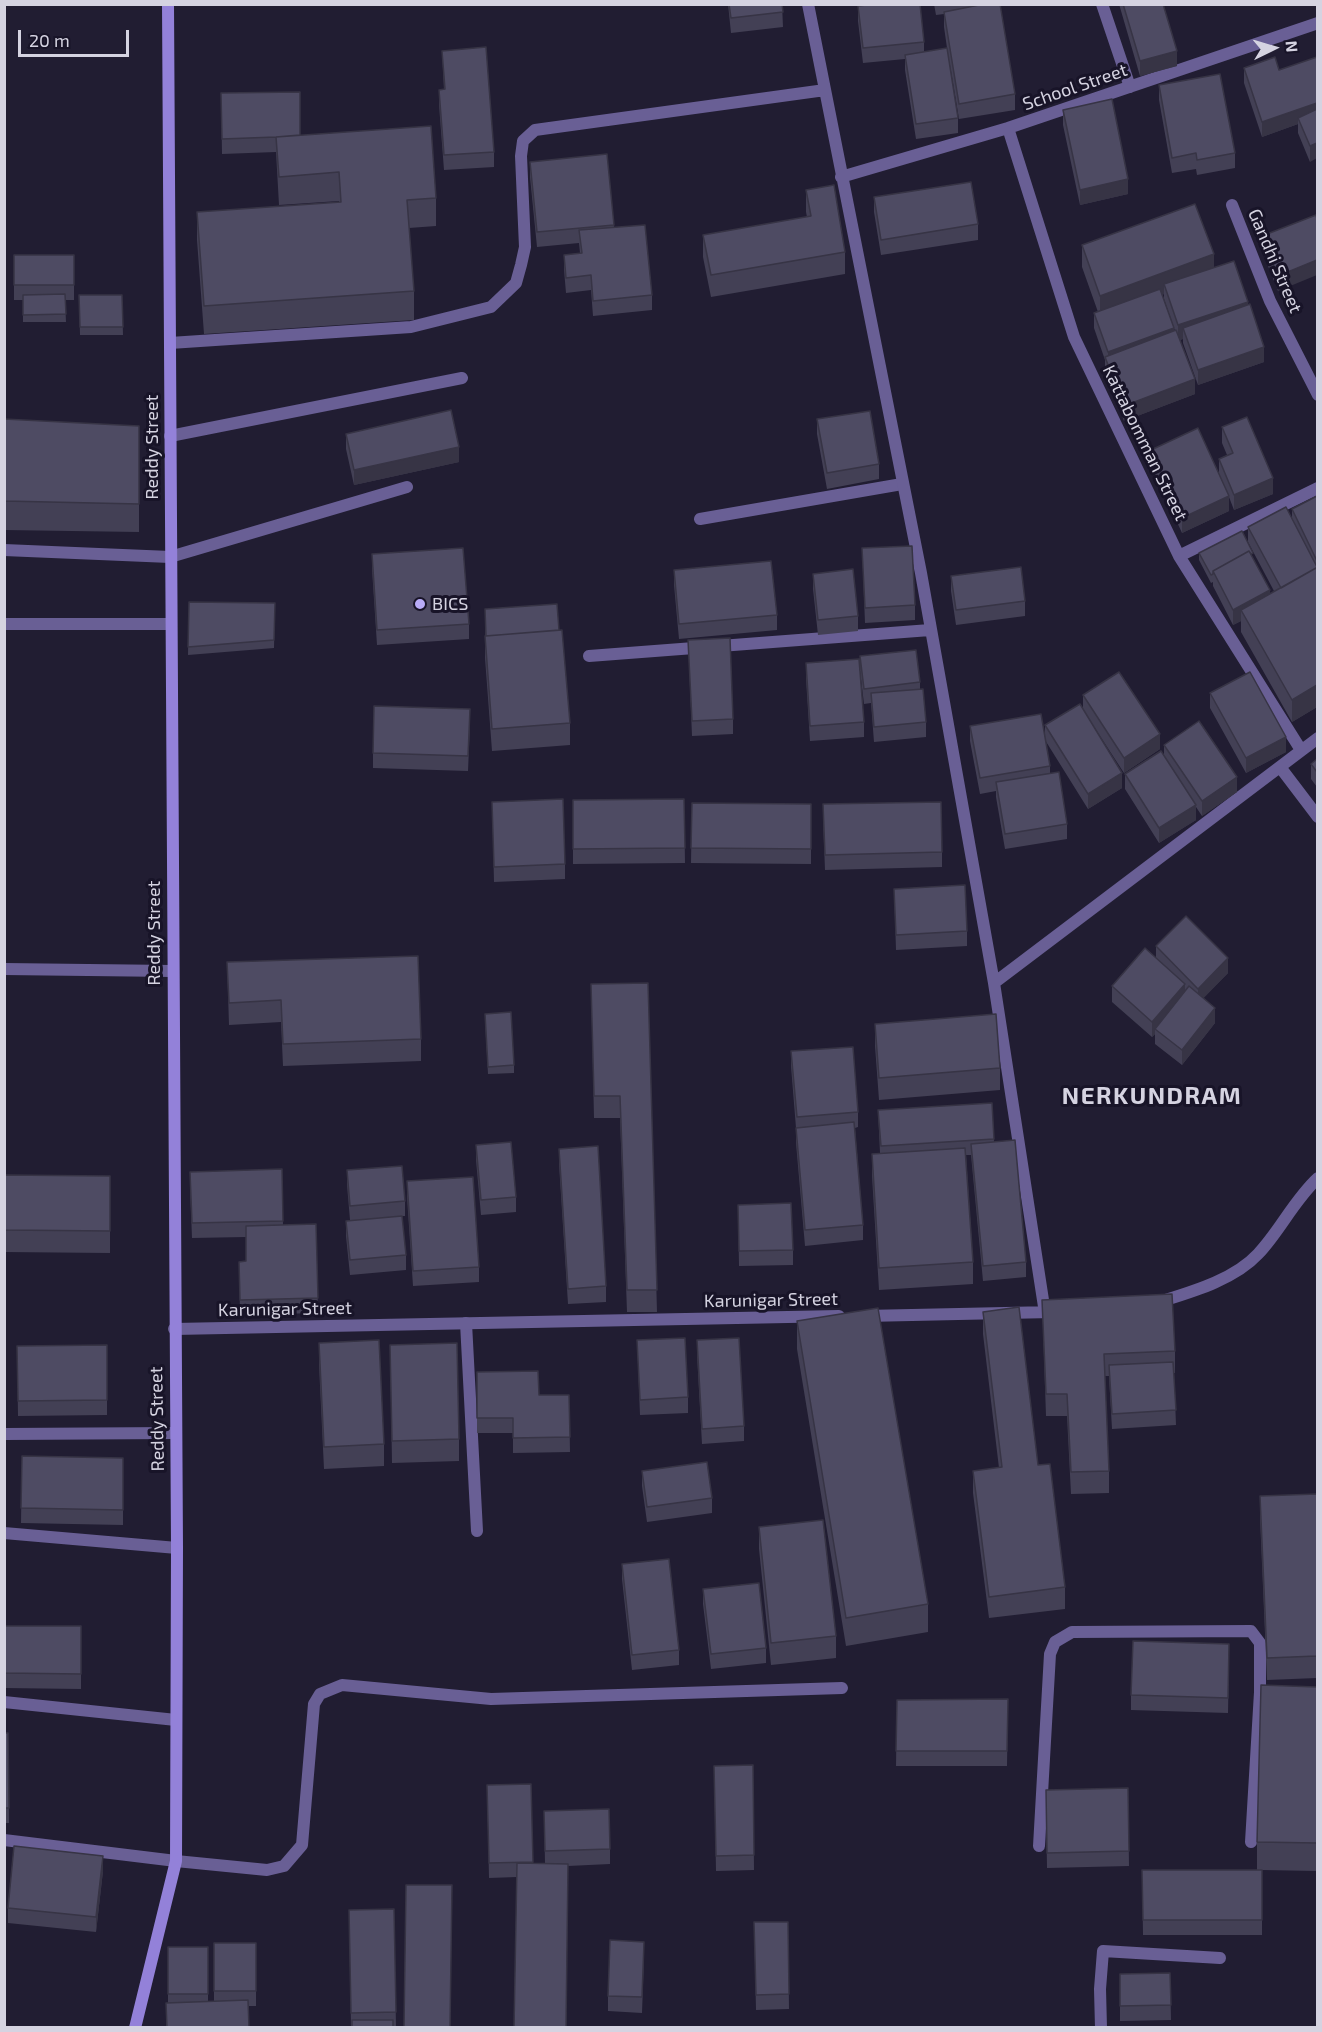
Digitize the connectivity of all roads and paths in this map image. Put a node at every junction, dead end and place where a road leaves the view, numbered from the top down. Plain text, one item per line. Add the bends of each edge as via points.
1 (168, 4) edge
2 (808, 4) edge
3 (1102, 4) edge
4 (1317, 23) edge
5 (1130, 87) junction
6 (825, 90) junction
7 (1008, 128) junction
8 (841, 177) junction
9 (1232, 205) dead end
10 (170, 343) junction
11 (462, 378) dead end
12 (1317, 395) edge
13 (170, 436) junction
14 (902, 484) junction
15 (407, 487) dead end
16 (1317, 488) edge
17 (700, 519) dead end
18 (4, 550) edge
19 (1179, 556) junction
20 (170, 557) junction
21 (4, 624) edge
22 (171, 624) junction
23 (930, 630) junction
24 (590, 656) dead end
25 (1317, 738) edge
26 (1301, 750) junction
27 (1280, 767) junction
28 (1317, 817) edge
29 (4, 969) edge
30 (172, 971) junction
31 (994, 983) junction
32 (1317, 1178) edge
33 (1144, 1304) edge
34 (1067, 1311) edge
35 (1045, 1313) junction
36 (466, 1323) junction
37 (174, 1329) junction
38 (174, 1433) junction
39 (4, 1434) edge
40 (477, 1531) dead end
41 (4, 1533) edge
42 (177, 1548) junction
43 (842, 1688) dead end
44 (1260, 1692) junction
45 (1283, 1692) edge
46 (4, 1702) edge
47 (176, 1720) junction
48 (4, 1840) edge
49 (1251, 1842) dead end
50 (1039, 1846) dead end
51 (176, 1862) junction
52 (1220, 1958) dead end
53 (135, 2028) edge
54 (1101, 2028) edge

1 - 10 street, Reddy Street
2 - 6 street
3 - 5 street
4 - 5 street, School Street
5 - 7 street, School Street
6 - 8 street
6 - 10 street via 535,130 523,141 520,156 525,247 521,265 516,283 491,308 411,327
7 - 8 street, School Street
7 - 19 street, Kattabomman Street via 1074,337
8 - 14 street
9 - 12 street, Gandhi Street via 1270,301
10 - 13 street, Reddy Street
11 - 13 street
13 - 20 street, Reddy Street
14 - 17 street
14 - 23 street
15 - 20 street
16 - 19 street
18 - 20 street
19 - 26 street, Kattabomman Street
20 - 22 street, Reddy Street
21 - 22 street
22 - 30 street, Reddy Street
23 - 24 street
23 - 31 street
25 - 26 street
26 - 27 street
27 - 28 street
27 - 31 street
29 - 30 street
30 - 37 street, Reddy Street
31 - 35 street
32 - 33 street via 1257,1256 1208,1287
34 - 35 street, Karunigar Street
35 - 36 street, Karunigar Street
36 - 37 street, Karunigar Street
36 - 40 street
37 - 38 street, Reddy Street
38 - 39 street
38 - 42 street, Reddy Street
41 - 42 street
42 - 47 street, Reddy Street
43 - 51 street via 491,1700 342,1685 320,1694 314,1704 306,1825 302,1845 292,1859 284,1866 267,1870
44 - 45 street
44 - 49 street
44 - 50 street via 1260,1643 1251,1631 1072,1632 1055,1642 1050,1654
46 - 47 street
47 - 51 street, Reddy Street
48 - 51 street
51 - 53 street, Reddy Street
52 - 54 street via 1103,1951

